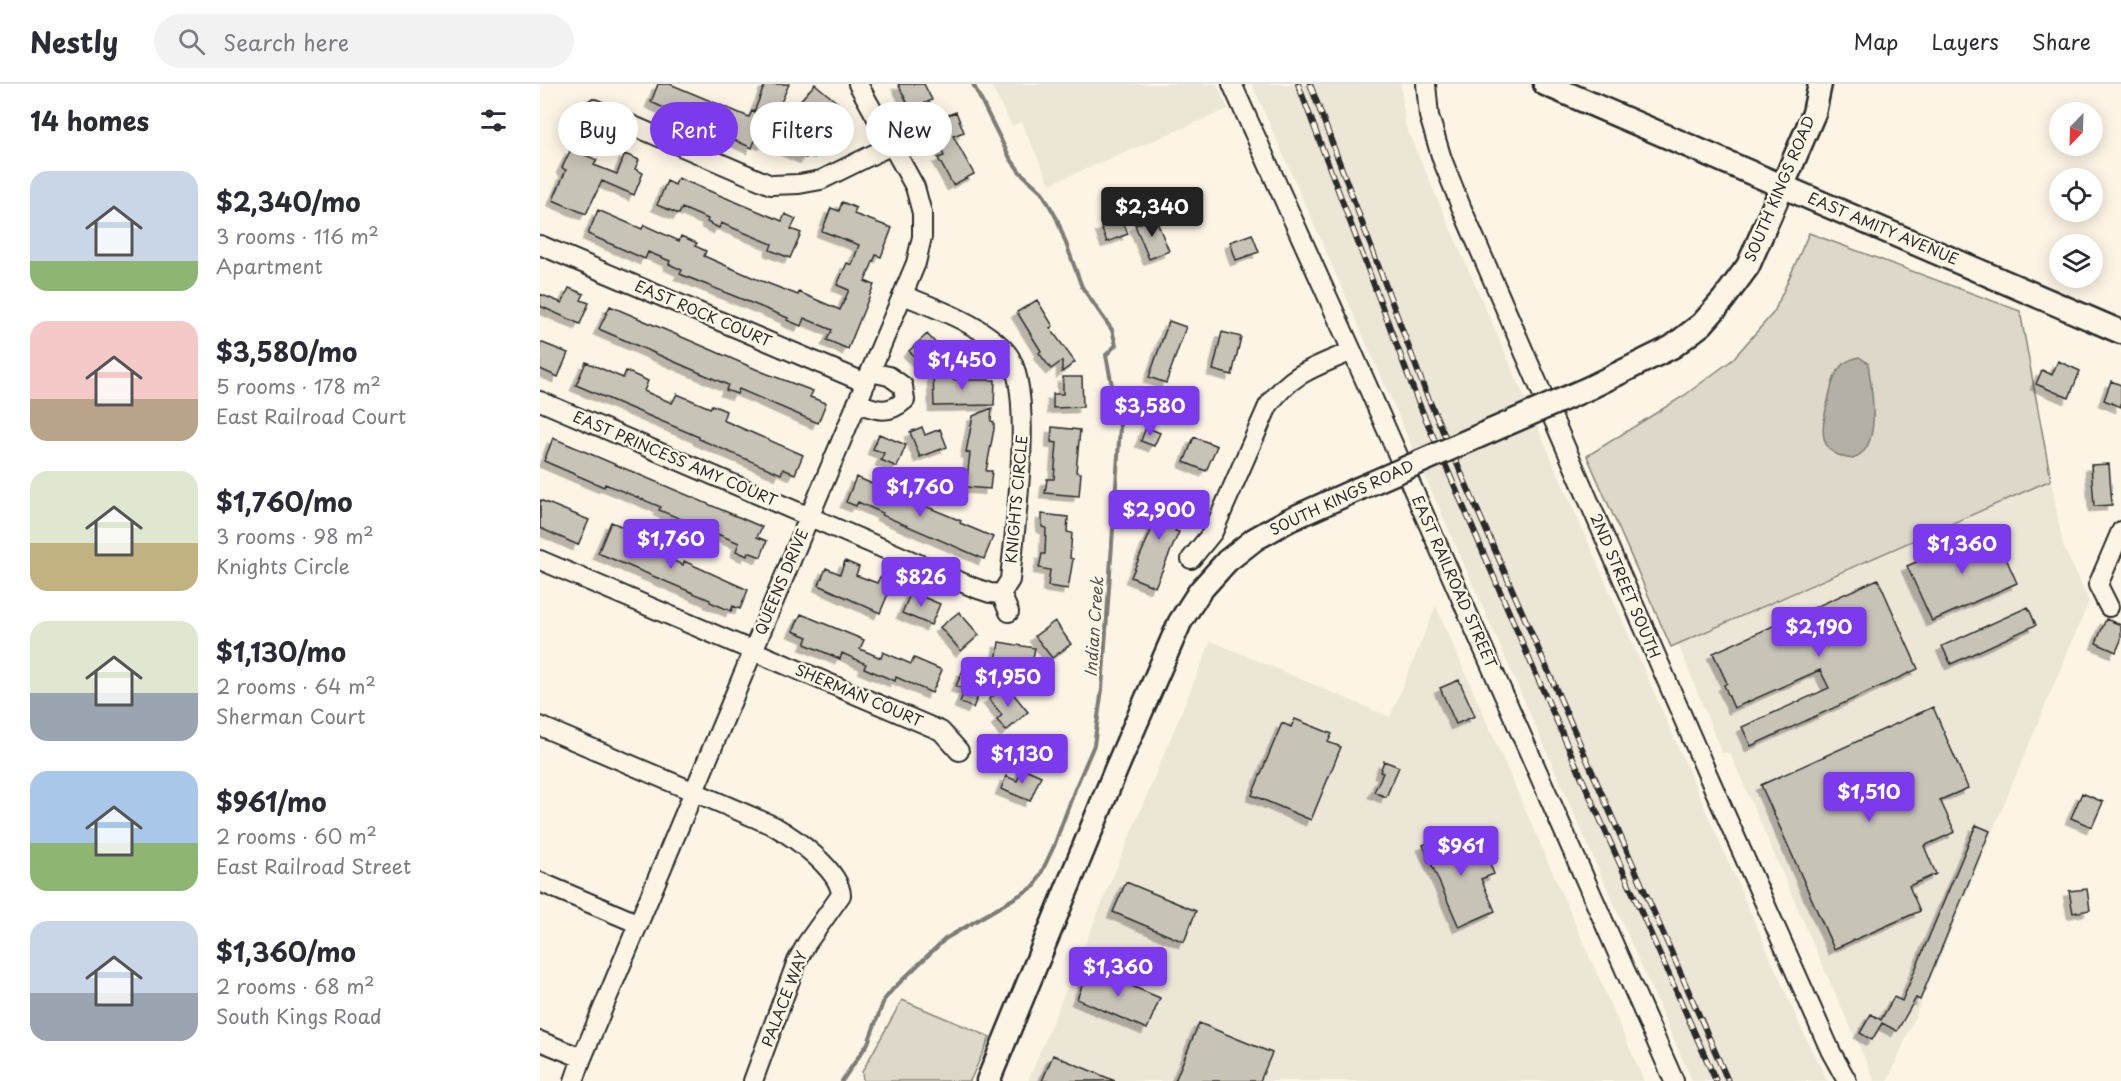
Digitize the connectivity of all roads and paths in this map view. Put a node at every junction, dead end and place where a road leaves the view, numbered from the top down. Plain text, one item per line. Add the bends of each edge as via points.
1 (858, 84) edge
2 (1232, 84) edge
3 (1426, 84) edge
4 (1545, 84) edge
5 (1820, 84) edge
6 (868, 102) edge
7 (638, 128) edge
8 (870, 156) edge
9 (898, 156) edge
10 (1782, 186) junction
11 (540, 245) edge
12 (903, 295) junction
13 (2121, 332) edge
14 (1352, 351) junction
15 (868, 378) junction
16 (540, 401) edge
17 (857, 403) junction
18 (809, 517) junction
19 (2121, 531) edge
20 (1191, 559) dead end
21 (540, 560) edge
22 (1001, 594) junction
23 (2109, 607) dead end
24 (1009, 612) dead end
25 (753, 652) junction
26 (540, 726) edge
27 (959, 751) dead end
28 (695, 792) junction
29 (540, 882) edge
30 (639, 924) junction
31 (540, 1041) edge
32 (582, 1058) junction
33 (574, 1081) edge
34 (753, 1081) edge
35 (987, 1081) edge
36 (1674, 1081) edge
37 (1847, 1081) edge

1 - 6 street, QUEENS DRIVE
2 - 14 street, EAST RAILROAD STREET
3 - 37 street, 2ND STREET SOUTH via 1429,116 1462,209 1714,790
4 - 10 main road, EAST AMITY AVENUE
5 - 10 main road, SOUTH KINGS ROAD via 1814,113
7 - 8 street via 771,185 821,180
9 - 12 street, QUEENS DRIVE via 915,187 922,213 916,263
10 - 13 main road, EAST AMITY AVENUE
10 - 35 main road, SOUTH KINGS ROAD, bridge via 1748,266 1702,324 1672,347 1590,388 1289,520 1255,539 1206,584 1180,622
11 - 15 street, EAST ROCK COURT
12 - 15 street, QUEENS DRIVE
12 - 22 street, KNIGHTS CIRCLE via 984,333 1007,353 1017,371 1023,430 1010,580
14 - 20 street via 1296,376 1280,389 1268,406 1213,532
14 - 36 street, EAST RAILROAD STREET
15 - 17 street, QUEENS DRIVE
15 - 17 street via 889,376 903,386 905,400 894,409 876,410
16 - 18 street, EAST PRINCESS AMY COURT
17 - 18 street, QUEENS DRIVE
18 - 22 street via 975,588
18 - 25 street, QUEENS DRIVE
19 - 23 street via 2098,585
21 - 25 street, SHERMAN COURT
22 - 24 street
25 - 27 street, SHERMAN COURT via 941,731
25 - 28 street, QUEENS DRIVE
26 - 28 street
28 - 30 street, QUEENS DRIVE
28 - 34 street, PALACE WAY via 788,834 830,871 841,887 837,903 797,962
29 - 30 street
30 - 32 street, QUEENS DRIVE
31 - 32 street
32 - 33 street, QUEENS DRIVE

